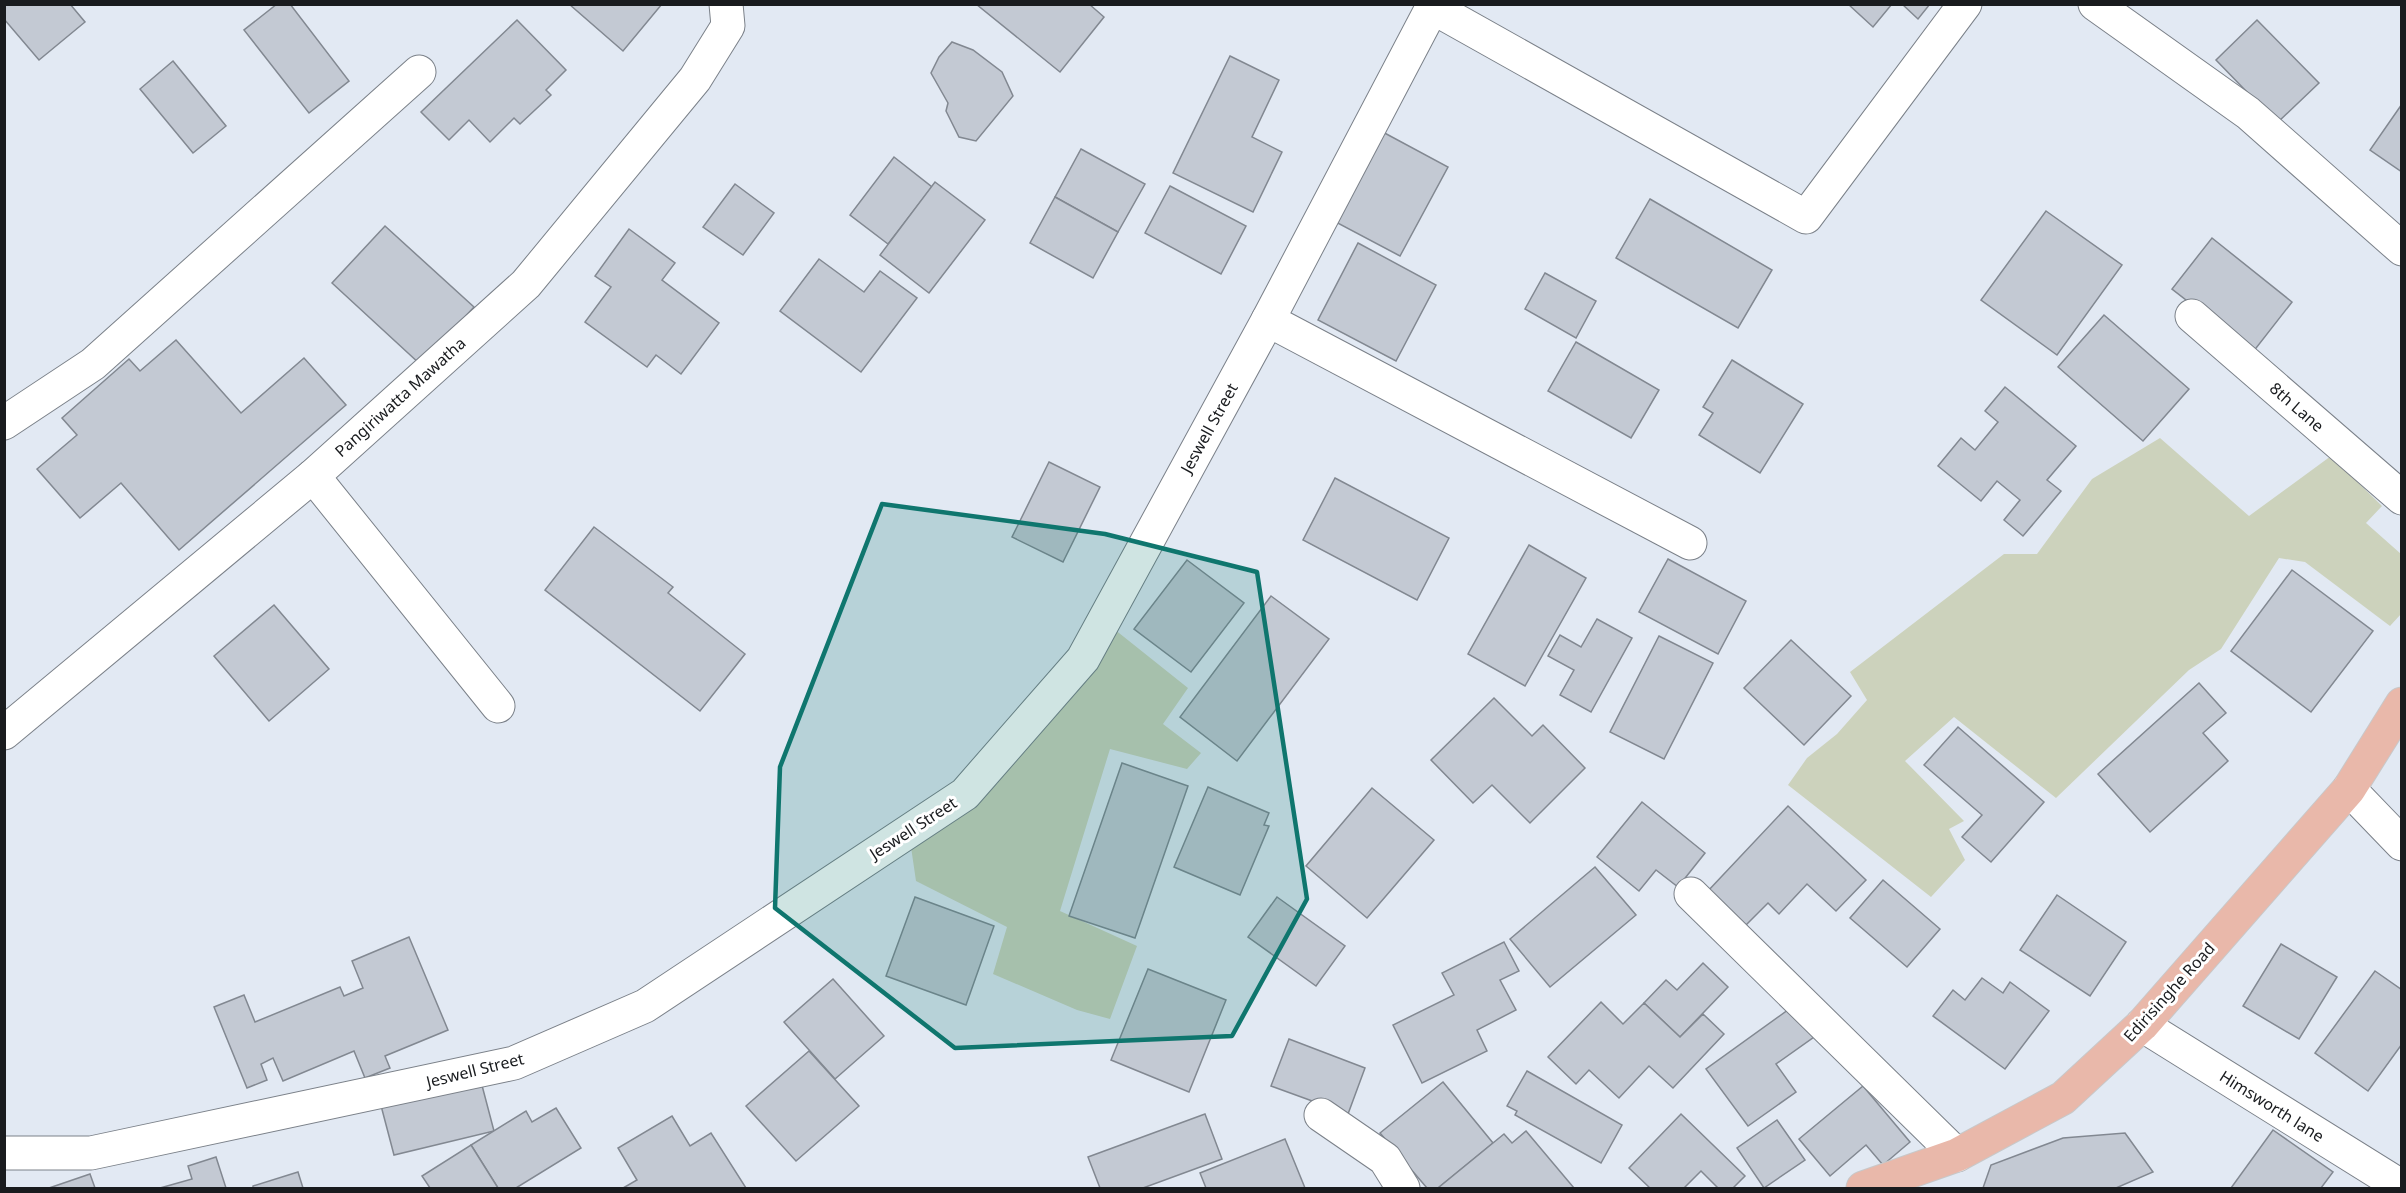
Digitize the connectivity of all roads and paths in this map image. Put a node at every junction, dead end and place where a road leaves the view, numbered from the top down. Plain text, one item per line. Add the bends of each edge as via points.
1 (726, 4) edge
2 (1965, 4) edge
3 (2095, 4) edge
4 (1433, 6) edge
5 (419, 72) dead end
6 (2402, 249) edge
7 (2192, 316) dead end
8 (1268, 320) junction
9 (4, 423) edge
10 (313, 476) junction
11 (2402, 498) edge
12 (1690, 543) dead end
13 (2402, 704) edge
14 (498, 706) dead end
15 (4, 733) edge
16 (2349, 789) junction
17 (2402, 844) edge
18 (1691, 894) dead end
19 (2142, 1025) junction
20 (1321, 1115) dead end
21 (4, 1153) edge
22 (1957, 1155) junction
23 (2402, 1187) edge
24 (1403, 1188) edge
25 (1863, 1188) edge

1 - 10 street, Pangiriwatta Mawatha via 728,26 695,79 526,284
2 - 4 street via 1806,217
3 - 6 street via 2248,113
4 - 8 street, Jeswell Street
5 - 9 street via 93,364
7 - 11 street, 8th Lane
8 - 12 street
8 - 21 street, Jeswell Street via 1083,659 965,794 645,1006 514,1064 91,1153
10 - 14 street
10 - 15 street, Pangiriwatta Mawatha
13 - 16 main road, Edirisinghe Road
16 - 17 street
16 - 19 main road, Edirisinghe Road
18 - 22 street
19 - 22 main road, Edirisinghe Road via 2063,1098
19 - 23 street, Himsworth lane
20 - 24 street via 1385,1159
22 - 25 main road, Edirisinghe Road

